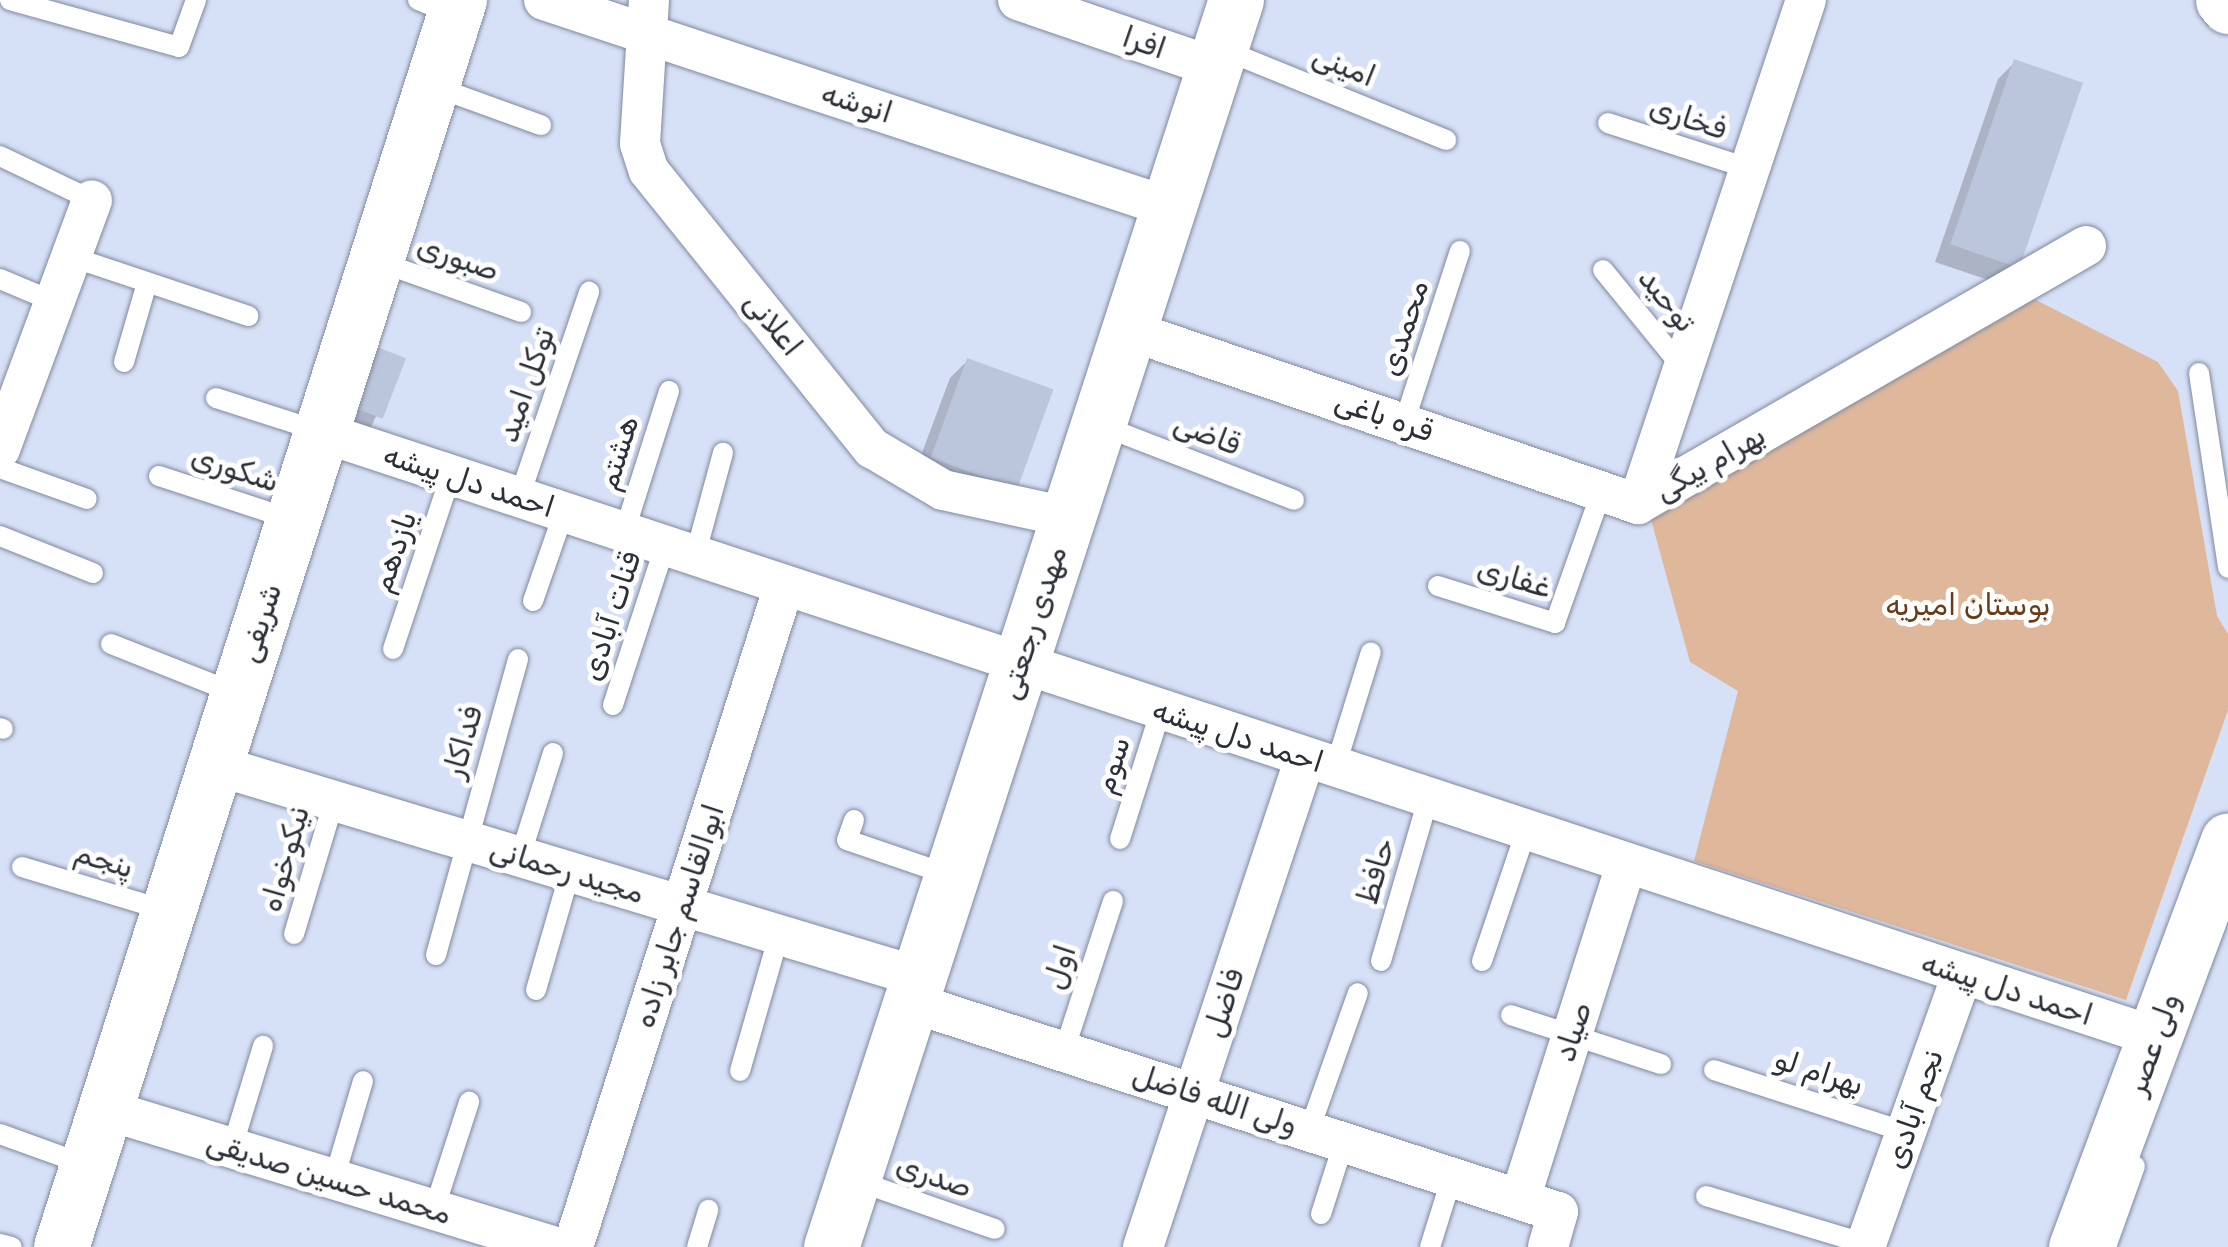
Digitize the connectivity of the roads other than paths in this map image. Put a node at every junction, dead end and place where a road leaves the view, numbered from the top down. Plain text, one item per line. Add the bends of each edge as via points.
1 (10, 0) edge
2 (196, 0) edge
3 (544, 0) edge
4 (1018, 0) edge
5 (1806, 0) edge
6 (444, 5) edge
7 (646, 16) edge
8 (1223, 38) edge
9 (431, 86) junction
10 (1608, 123) dead end
11 (540, 126) dead end
12 (1446, 140) dead end
13 (0, 156) edge
14 (1750, 169) junction
15 (92, 200) joint
16 (1168, 207) junction
17 (2086, 246) dead end
18 (1460, 251) dead end
19 (72, 257) junction
20 (376, 261) junction
21 (1603, 270) dead end
22 (0, 278) edge
23 (147, 283) junction
24 (590, 292) dead end
25 (55, 302) junction
26 (521, 312) dead end
27 (248, 316) dead end
28 (1128, 330) junction
29 (124, 362) dead end
30 (1684, 368) junction
31 (2199, 374) dead end
32 (669, 392) dead end
33 (216, 398) dead end
34 (1404, 423) junction
35 (1098, 424) junction
36 (320, 432) junction
37 (0, 449) edge
38 (724, 453) dead end
39 (0, 468) edge
40 (452, 475) junction
41 (159, 476) dead end
42 (1620, 497) junction
43 (519, 498) junction
44 (87, 500) dead end
45 (1294, 500) dead end
46 (564, 512) junction
47 (1068, 518) junction
48 (293, 520) junction
49 (624, 533) junction
50 (0, 536) edge
51 (680, 551) junction
52 (2228, 568) edge
53 (93, 573) dead end
54 (784, 586) junction
55 (1438, 586) dead end
56 (533, 602) dead end
57 (111, 644) dead end
58 (393, 649) dead end
59 (1371, 652) dead end
60 (518, 659) dead end
61 (1020, 664) junction
62 (237, 693) junction
63 (613, 704) dead end
64 (1161, 710) junction
65 (553, 753) dead end
66 (1320, 763) junction
67 (215, 765) junction
68 (1428, 799) junction
69 (334, 801) junction
70 (854, 820) dead end
71 (1526, 831) junction
72 (1120, 839) dead end
73 (2228, 840) edge
74 (466, 841) junction
75 (520, 857) junction
76 (1626, 864) junction
77 (22, 867) dead end
78 (570, 872) junction
79 (951, 876) junction
80 (1113, 901) dead end
81 (682, 906) junction
82 (168, 911) junction
83 (2218, 922) edge
84 (294, 934) dead end
85 (779, 936) junction
86 (436, 955) dead end
87 (1381, 961) dead end
88 (1482, 961) dead end
89 (1962, 975) junction
90 (536, 990) dead end
91 (914, 990) junction
92 (1358, 994) dead end
93 (1510, 1014) dead end
94 (1572, 1034) junction
95 (264, 1046) dead end
96 (1064, 1051) junction
97 (2161, 1058) junction
98 (1662, 1064) dead end
99 (1714, 1070) dead end
100 (740, 1071) dead end
101 (363, 1081) dead end
102 (1193, 1094) junction
103 (469, 1102) dead end
104 (104, 1109) junction
105 (1906, 1132) junction
106 (0, 1134) edge
107 (2146, 1134) dead end
108 (1326, 1136) junction
109 (232, 1148) junction
110 (86, 1165) junction
111 (1452, 1177) junction
112 (853, 1179) junction
113 (334, 1180) junction
114 (1706, 1196) dead end
115 (1520, 1199) junction
116 (434, 1210) junction
117 (708, 1210) dead end
118 (1320, 1214) dead end
119 (995, 1229) dead end
120 (0, 1244) edge
121 (56, 1245) edge
122 (1866, 1245) edge
123 (554, 1247) edge
124 (573, 1247) edge
125 (697, 1247) edge
126 (831, 1247) edge
127 (1142, 1247) edge
128 (1430, 1247) edge
129 (1548, 1247) edge
130 (2076, 1247) edge
131 (2106, 1247) edge

1 - 2 lane via 179,46
3 - 7 street, انوشه
4 - 8 street, افرا
5 - 14 street, بهرام بیگی
6 - 9 street, شریفی
7 - 16 street, انوشه
7 - 47 street, اعلانی via 640,144 650,170 872,448 943,490
8 - 12 lane, امینی
8 - 16 street, مهدی رجعتی
9 - 11 lane
9 - 20 street, شریفی
10 - 14 lane, فخاری
13 - 15 lane
14 - 30 street, بهرام بیگی
15 - 19 street
16 - 28 street, مهدی رجعتی
17 - 42 street, بهرام بیگی
18 - 34 lane, محمدی
19 - 23 lane
19 - 25 street
20 - 26 lane, صبوری
20 - 36 street, شریفی
21 - 30 lane, توحید
22 - 25 lane
23 - 27 lane
23 - 29 lane
24 - 43 lane, توکل امید
25 - 37 street
28 - 34 street, قره باغی
28 - 35 street, مهدی رجعتی
30 - 42 street, بهرام بیگی
31 - 52 lane
32 - 49 lane, هشتم
33 - 36 lane
34 - 42 street, قره باغی
35 - 45 lane, قاضی
35 - 47 street, مهدی رجعتی
36 - 40 street, احمد دل پیشه
36 - 48 street, شریفی
38 - 51 lane, قنات آبادی
39 - 44 lane
40 - 43 street, احمد دل پیشه
40 - 58 lane, یازدهم
41 - 48 lane, شکوری
42 - 55 lane, غفاری via 1555,623
43 - 46 street, احمد دل پیشه
46 - 49 street, احمد دل پیشه
46 - 56 lane
47 - 61 street, مهدی رجعتی
48 - 62 street, شریفی
49 - 51 street, احمد دل پیشه
50 - 53 lane
51 - 54 street, احمد دل پیشه
51 - 63 lane, قنات آبادی
54 - 61 street, احمد دل پیشه
54 - 81 street, ابوالقاسم جابر زاده
57 - 62 lane
59 - 66 lane
60 - 74 lane, فداکار
61 - 64 street, احمد دل پیشه
61 - 79 street, مهدی رجعتی
62 - 67 street, شریفی
64 - 66 street, احمد دل پیشه
64 - 72 lane, سوم
65 - 75 lane
66 - 68 street, احمد دل پیشه
66 - 102 street, فاضل
67 - 69 street, مجید رحمانی
67 - 82 street, شریفی
68 - 71 street, احمد دل پیشه
68 - 87 lane, حافظ
69 - 74 street, مجید رحمانی
69 - 84 lane, نیکوخواه
70 - 79 lane via 847,840
71 - 76 street, احمد دل پیشه
71 - 88 lane
73 - 83 street, ولی عصر
74 - 75 street, مجید رحمانی
74 - 86 lane, فداکار
75 - 78 street, مجید رحمانی
76 - 89 street, احمد دل پیشه
76 - 94 street, صیاد
77 - 82 lane, پنجم
78 - 81 street, مجید رحمانی
78 - 90 lane
79 - 91 street, مهدی رجعتی
80 - 96 lane, اول
81 - 85 street, مجید رحمانی
81 - 124 street, ابوالقاسم جابر زاده
82 - 104 street, شریفی
83 - 97 street, ولی عصر
85 - 91 street, مجید رحمانی
85 - 100 lane
89 - 97 street, احمد دل پیشه
89 - 105 street, نجم آبادی
91 - 96 street, ولی الله فاضل
91 - 112 street, مهدی رجعتی
92 - 108 lane
93 - 94 lane
94 - 98 lane
94 - 115 street, صیاد
95 - 109 lane
96 - 102 street, ولی الله فاضل
97 - 130 street, ولی عصر
99 - 105 lane, بهرام لو
101 - 113 lane
102 - 108 street, ولی الله فاضل
102 - 127 street, فاضل
103 - 116 lane
104 - 109 street, محمد حسین صدیقی
104 - 110 street, شریفی
105 - 122 street, نجم آبادی
106 - 110 lane
107 - 131 lane
108 - 111 street, ولی الله فاضل
108 - 118 lane
109 - 113 street, محمد حسین صدیقی
110 - 121 street, شریفی
111 - 115 street, ولی الله فاضل
111 - 128 lane
112 - 119 lane, صدری
112 - 126 street, مهدی رجعتی
113 - 116 street, محمد حسین صدیقی
114 - 122 lane, نجم آبادی
115 - 129 street, ولی الله فاضل via 1558,1212
116 - 123 street, محمد حسین صدیقی
117 - 125 lane
120 - 121 lane

